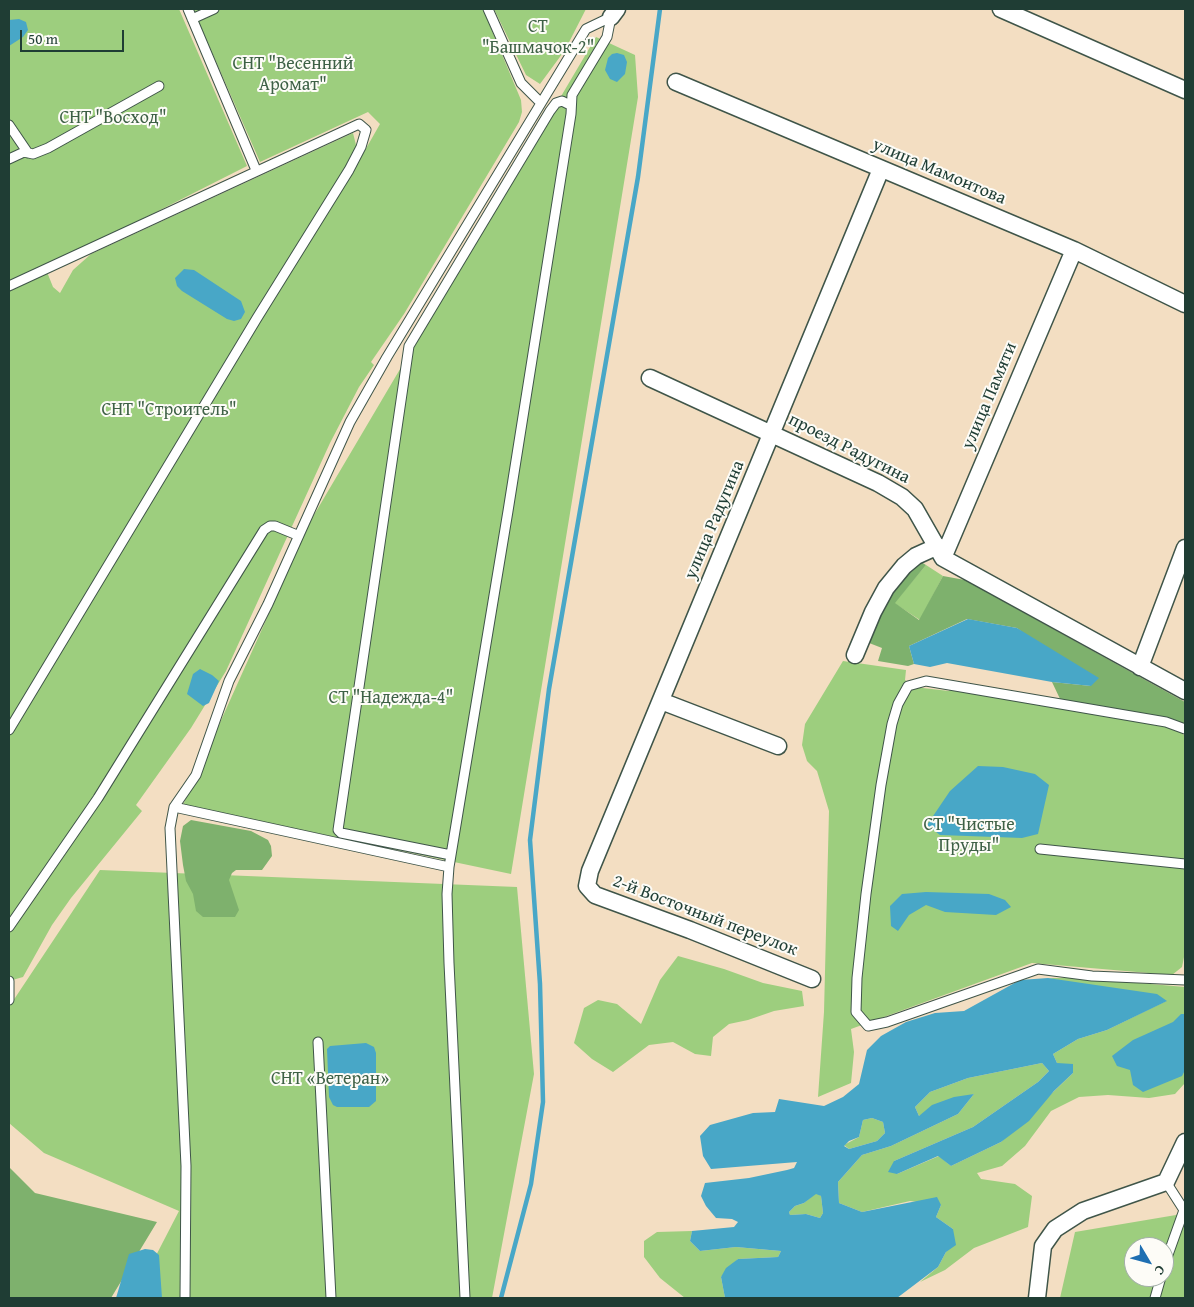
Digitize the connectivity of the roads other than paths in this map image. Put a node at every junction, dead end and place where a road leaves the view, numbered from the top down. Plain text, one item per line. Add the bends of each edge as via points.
1 (188, 9) edge
2 (214, 9) edge
3 (488, 9) edge
4 (1001, 9) edge
5 (614, 13) edge
6 (192, 19) junction
7 (676, 82) dead end
8 (159, 86) dead end
9 (1185, 90) edge
10 (540, 103) junction
11 (570, 105) junction
12 (9, 125) edge
13 (28, 152) junction
14 (9, 159) edge
15 (881, 169) junction
16 (256, 170) junction
17 (1074, 250) junction
18 (9, 286) edge
19 (1185, 304) edge
20 (650, 378) dead end
21 (773, 433) junction
22 (298, 535) junction
23 (1185, 548) edge
24 (941, 552) junction
25 (855, 655) dead end
26 (1140, 667) junction
27 (1185, 691) edge
28 (660, 701) junction
29 (1185, 729) edge
30 (9, 730) edge
31 (778, 746) dead end
32 (174, 807) junction
33 (1040, 848) dead end
34 (451, 855) junction
35 (1185, 864) edge
36 (449, 867) junction
37 (587, 886) joint
38 (9, 927) edge
39 (1185, 978) edge
40 (812, 979) dead end
41 (9, 981) edge
42 (9, 1000) edge
43 (318, 1042) dead end
44 (1185, 1142) edge
45 (1166, 1182) junction
46 (1185, 1210) edge
47 (1174, 1239) edge
48 (185, 1298) edge
49 (331, 1298) edge
50 (465, 1298) edge
51 (1037, 1298) edge

1 - 6 lane
2 - 6 lane
3 - 10 lane via 521,83
4 - 9 street
5 - 10 lane via 586,29
5 - 11 lane via 606,37 575,87
6 - 16 lane
7 - 15 street, улица Мамонтова
8 - 13 lane via 48,148 33,154
10 - 22 lane via 350,422
11 - 34 lane
11 - 34 lane via 562,101 550,111 409,346 338,830
12 - 13 lane
13 - 14 lane
15 - 17 street, улица Мамонтова
15 - 21 street, улица Радугина
16 - 18 lane
16 - 30 lane via 359,124 366,130 349,170
17 - 19 street, улица Мамонтова
17 - 24 street, улица Памяти
20 - 21 street, проезд Радугина
21 - 24 street, проезд Радугина via 902,497 916,509
21 - 28 street, улица Радугина
22 - 32 lane via 229,681 196,775
22 - 38 lane via 275,526 264,530 98,798
23 - 26 street
24 - 25 street via 916,556 904,566 886,588
24 - 26 street
26 - 27 street
28 - 31 street
28 - 37 street, улица Радугина via 590,871
29 - 39 lane via 1166,722 926,681 908,686 892,724 881,785 866,894 856,1012 868,1026 887,1022 1038,969 1152,980
32 - 36 lane
32 - 48 lane via 170,828 186,1166
33 - 35 lane
34 - 36 lane
36 - 50 lane via 449,963
37 - 40 street, 2-й Восточный переулок via 595,895
41 - 42 lane
43 - 49 lane
44 - 45 street
45 - 46 lane
45 - 51 street via 1082,1211 1055,1229 1043,1246
46 - 47 lane

